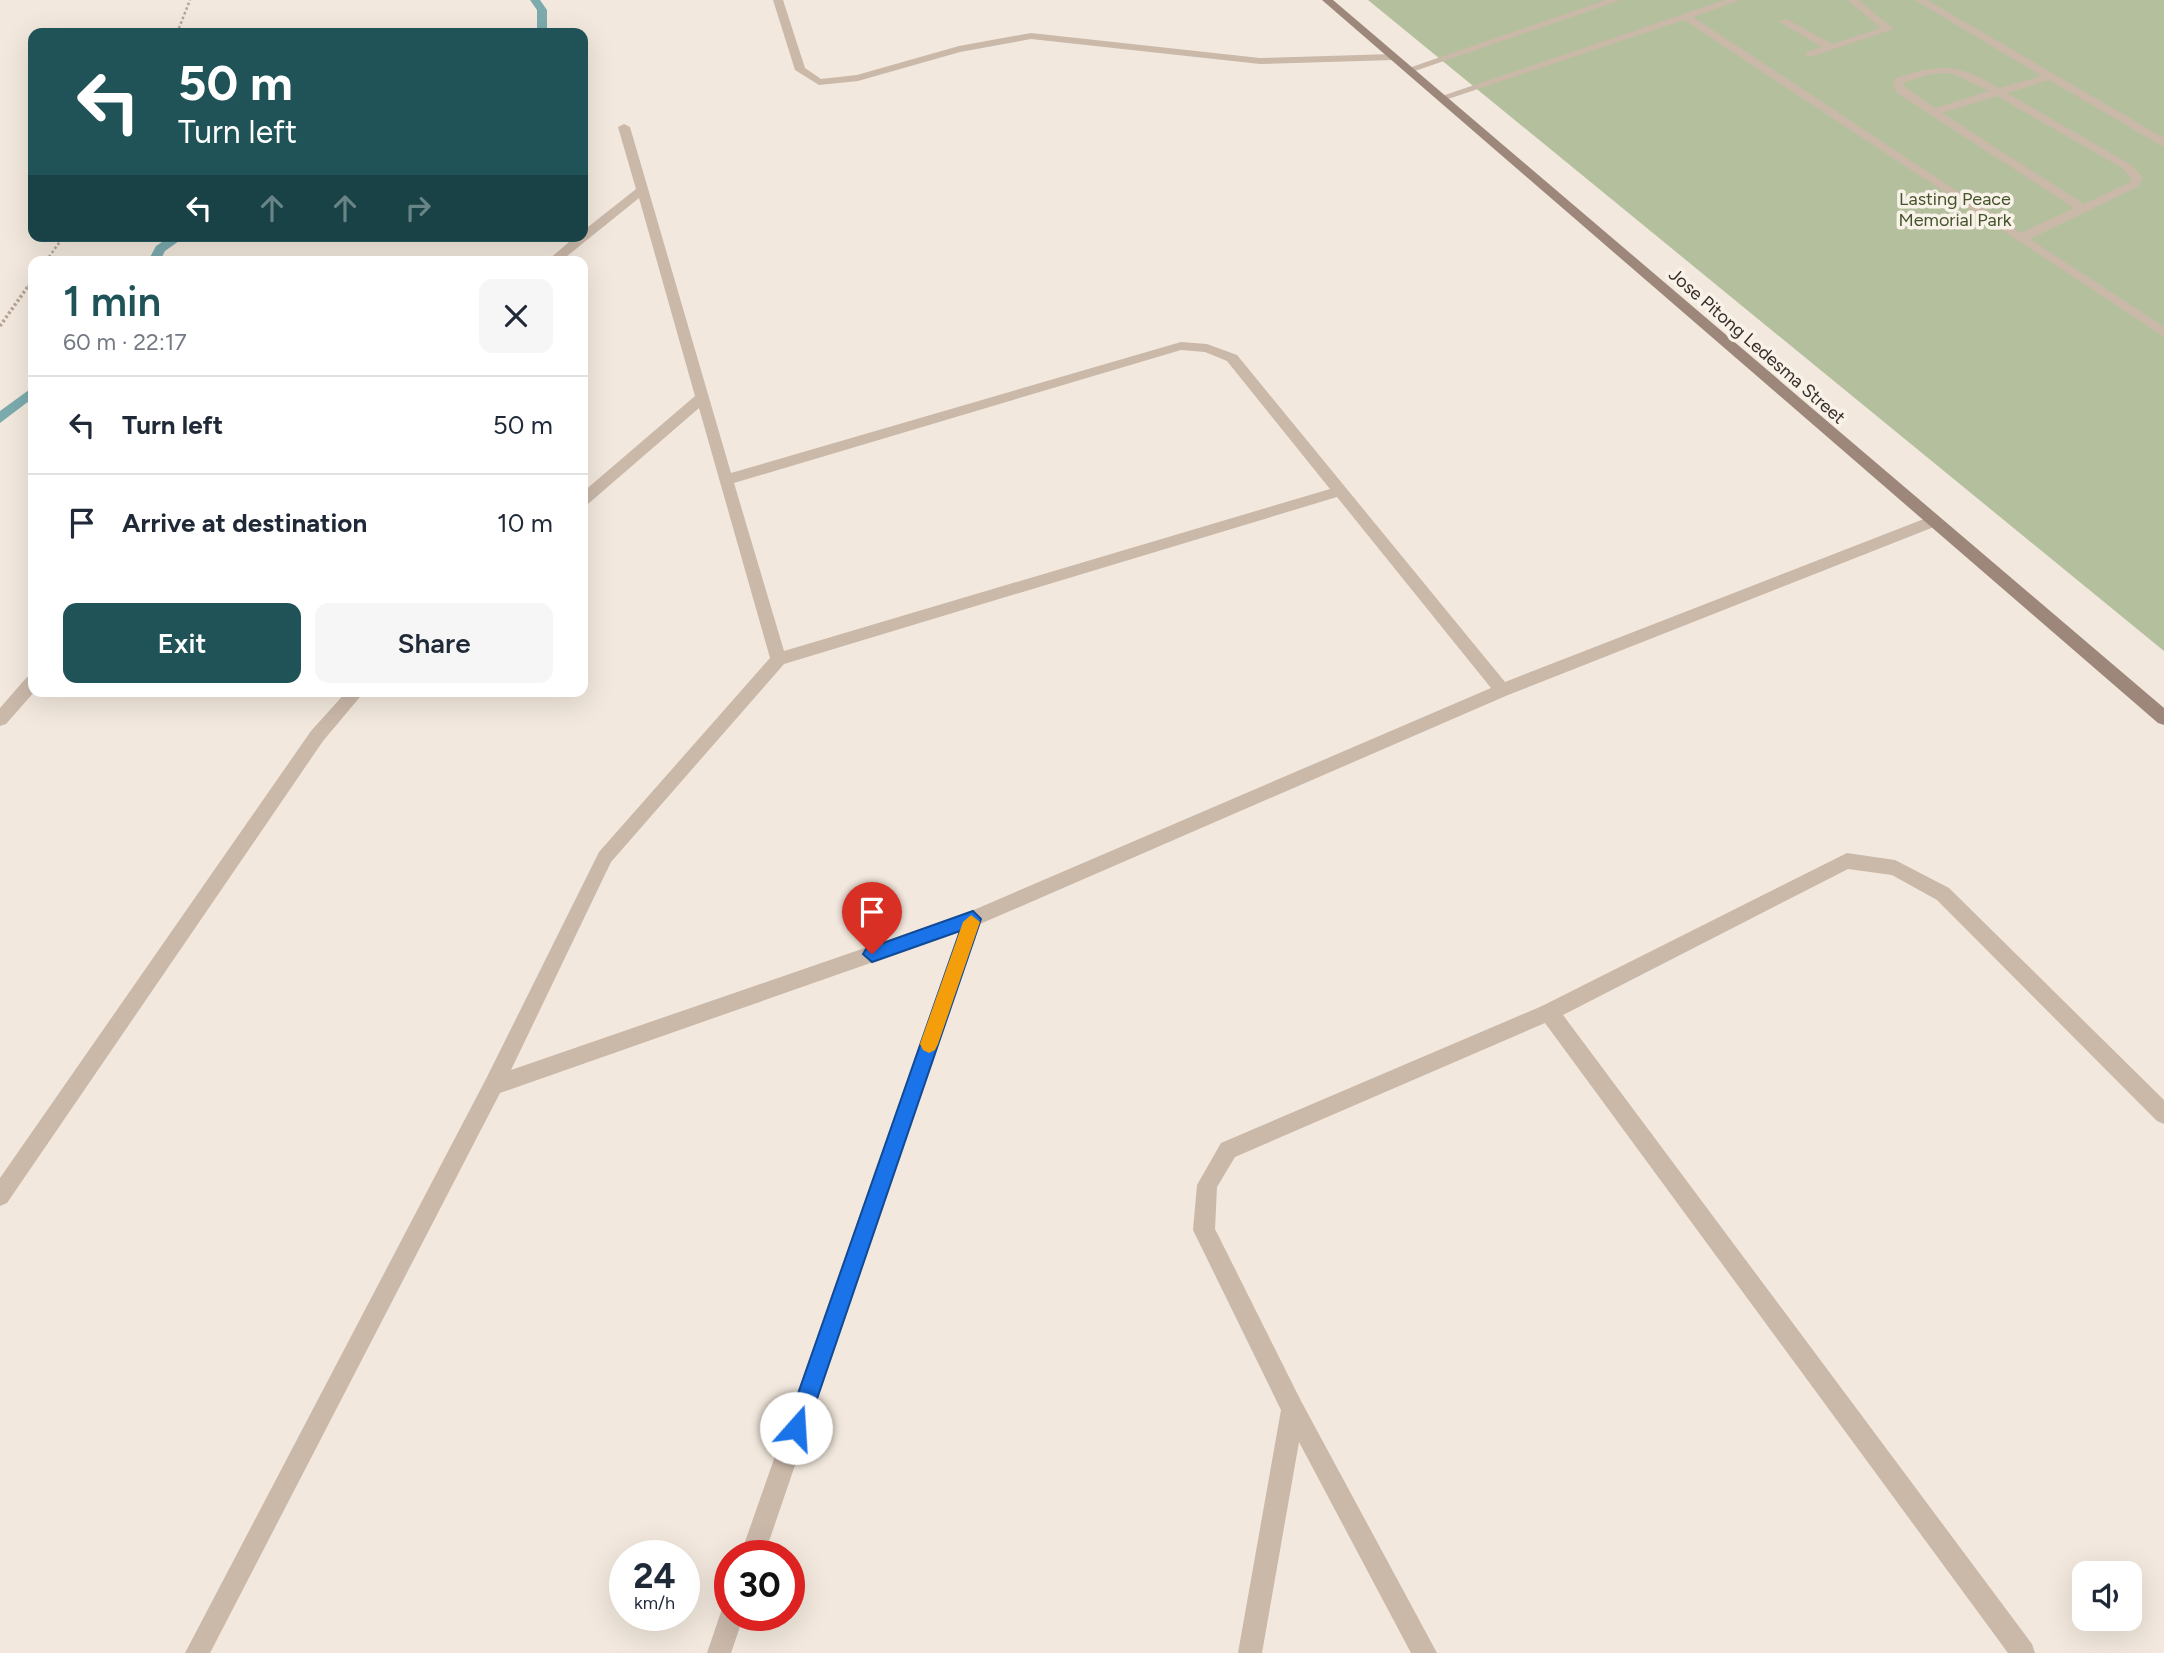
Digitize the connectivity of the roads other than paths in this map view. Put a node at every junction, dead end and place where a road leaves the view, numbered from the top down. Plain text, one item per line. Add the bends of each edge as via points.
1 (778, 0) edge
2 (1327, 0) edge
3 (1616, 0) edge
4 (1735, 0) edge
5 (1852, 0) edge
6 (1920, 0) edge
7 (1685, 17) junction
8 (1783, 21) dead end
9 (1832, 48) junction
10 (1810, 54) dead end
11 (1394, 57) junction
12 (1408, 70) junction
13 (2049, 77) junction
14 (1998, 92) junction
15 (1441, 98) junction
16 (1933, 112) junction
17 (624, 127) dead end
18 (2164, 143) edge
19 (642, 190) junction
20 (2084, 209) junction
21 (588, 233) edge
22 (2021, 238) junction
23 (577, 242) edge
24 (559, 256) edge
25 (2164, 333) edge
26 (702, 398) junction
27 (726, 480) junction
28 (1340, 491) junction
29 (588, 496) edge
30 (1934, 521) junction
31 (778, 659) junction
32 (28, 688) edge
33 (1502, 690) junction
34 (352, 697) edge
35 (2164, 718) edge
36 (0, 719) edge
37 (973, 919) junction
38 (1549, 1013) junction
39 (493, 1086) junction
40 (2164, 1114) edge
41 (0, 1196) edge
42 (1293, 1409) junction
43 (758, 1540) edge
44 (727, 1631) edge
45 (197, 1653) edge
46 (719, 1653) edge
47 (1250, 1653) edge
48 (1425, 1653) edge
49 (2023, 1653) edge

1 - 11 street via 800,70 819,82 858,78 959,49 1031,36 1261,61
2 - 11 main road, Jose Pitong Ledesma Street
3 - 12 street
4 - 7 street
5 - 9 street via 1889,29
6 - 13 street
7 - 15 street
7 - 22 street
8 - 9 street
9 - 10 street
11 - 12 main road, Jose Pitong Ledesma Street
12 - 15 main road, Jose Pitong Ledesma Street
13 - 14 street
13 - 18 street
14 - 16 street
14 - 16 street via 1948,68 1900,80 1901,91
14 - 20 street via 2126,166 2137,177 2135,184
15 - 30 main road, Jose Pitong Ledesma Street
16 - 20 street
17 - 19 street
19 - 21 street
19 - 26 street
20 - 22 street
22 - 25 street
23 - 24 street
26 - 27 street
26 - 29 street
27 - 28 street via 1181,346 1207,348 1232,358
27 - 31 street
28 - 31 street
28 - 33 street
30 - 33 street
30 - 35 main road, Jose Pitong Ledesma Street
31 - 39 street via 606,857
32 - 36 street
33 - 37 street
34 - 41 street via 317,736
37 - 39 street
37 - 43 street
38 - 40 street via 1847,861 1895,868 1943,894
38 - 42 street via 1228,1150 1207,1185 1204,1230
38 - 49 street
39 - 45 street
42 - 47 street
42 - 48 street
44 - 46 street

